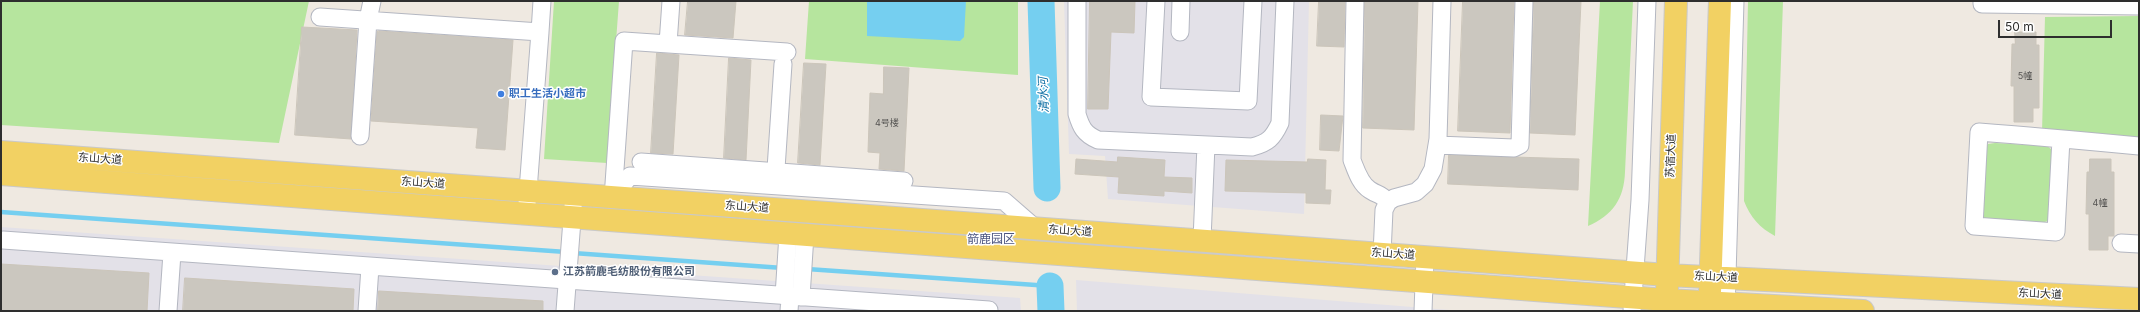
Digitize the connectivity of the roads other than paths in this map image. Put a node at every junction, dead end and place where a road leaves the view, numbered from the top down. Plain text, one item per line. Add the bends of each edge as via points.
1 (372, 1) edge
2 (542, 1) edge
3 (671, 1) edge
4 (1077, 1) edge
5 (1156, 1) edge
6 (1181, 1) edge
7 (1252, 1) edge
8 (1285, 1) edge
9 (1354, 1) edge
10 (1442, 1) edge
11 (1524, 1) edge
12 (1647, 1) edge
13 (1676, 1) edge
14 (1720, 1) edge
15 (1735, 1) edge
16 (1982, 1) edge
17 (2078, 3) edge
18 (2139, 6) edge
19 (320, 17) dead end
20 (368, 20) junction
21 (540, 32) junction
22 (1180, 32) dead end
23 (668, 44) junction
24 (360, 136) dead end
25 (2061, 139) junction
26 (1206, 145) junction
27 (1437, 145) junction
28 (2139, 146) edge
29 (1, 152) edge
30 (641, 162) dead end
31 (1, 174) edge
32 (776, 179) junction
33 (904, 181) dead end
34 (528, 191) junction
35 (574, 194) junction
36 (613, 197) junction
37 (1388, 202) junction
38 (526, 214) junction
39 (572, 217) junction
40 (611, 220) junction
41 (1035, 228) junction
42 (797, 234) junction
43 (3, 240) dead end
44 (1202, 240) junction
45 (2121, 244) dead end
46 (2139, 244) edge
47 (172, 253) junction
48 (1382, 254) junction
49 (1425, 257) junction
50 (370, 267) junction
51 (1634, 272) junction
52 (1667, 275) junction
53 (1719, 277) junction
54 (568, 282) junction
55 (1424, 282) junction
56 (2139, 299) edge
57 (791, 300) edge
58 (1632, 304) edge
59 (1667, 306) edge
60 (1718, 307) edge
61 (905, 308) edge
62 (988, 310) edge
63 (168, 311) edge
64 (367, 311) edge
65 (566, 311) edge
66 (1423, 311) edge
67 (1863, 311) edge

1 - 20 lane
2 - 21 lane
3 - 23 lane
4 - 26 lane via 1077,114 1082,130 1098,140
5 - 7 lane via 1152,97 1248,101
6 - 22 lane
8 - 26 lane via 1280,123 1274,134 1265,144 1252,147
9 - 37 lane via 1352,160 1362,182 1370,190 1380,193
10 - 27 lane
11 - 27 lane via 1520,145 1514,148
12 - 51 lane via 1640,200
13 - 52 main road, 苏宿大道
14 - 53 main road
15 - 53 lane
16 - 17 lane via 1982,4
17 - 18 lane
19 - 20 lane
20 - 21 lane
20 - 24 lane
21 - 34 lane
23 - 32 lane via 785,58
23 - 36 lane via 624,41
25 - 25 lane via 2056,232 1974,226 1979,132
25 - 28 lane
26 - 44 lane
27 - 37 lane via 1433,169 1425,184 1416,192
29 - 34 main road, 东山大道
30 - 32 lane
31 - 38 main road, 东山大道
32 - 33 lane
32 - 36 lane via 630,176
32 - 41 lane via 1004,202
34 - 35 main road, 东山大道
34 - 38 lane
35 - 36 main road, 东山大道
35 - 39 lane
36 - 40 lane
36 - 41 main road, 东山大道
37 - 48 lane via 1384,210
38 - 39 main road, 东山大道
39 - 40 main road, 东山大道
39 - 54 lane
40 - 42 main road, 东山大道
41 - 44 main road, 东山大道
42 - 55 main road, 东山大道
42 - 57 lane via 786,268
42 - 57 lane via 803,269
43 - 47 lane
44 - 48 main road, 东山大道
45 - 46 lane
47 - 50 lane
47 - 63 lane
48 - 49 main road, 东山大道
49 - 51 main road, 东山大道
49 - 55 lane
50 - 54 lane
50 - 64 lane
51 - 52 main road, 东山大道
51 - 58 lane
52 - 53 main road, 东山大道
52 - 59 main road, 苏宿大道
53 - 56 main road, 东山大道
53 - 60 main road
54 - 57 lane
54 - 65 lane
55 - 58 main road, 东山大道
55 - 66 lane
57 - 61 lane
58 - 59 main road, 东山大道
59 - 60 main road, 东山大道
60 - 67 main road, 东山大道
61 - 62 lane

